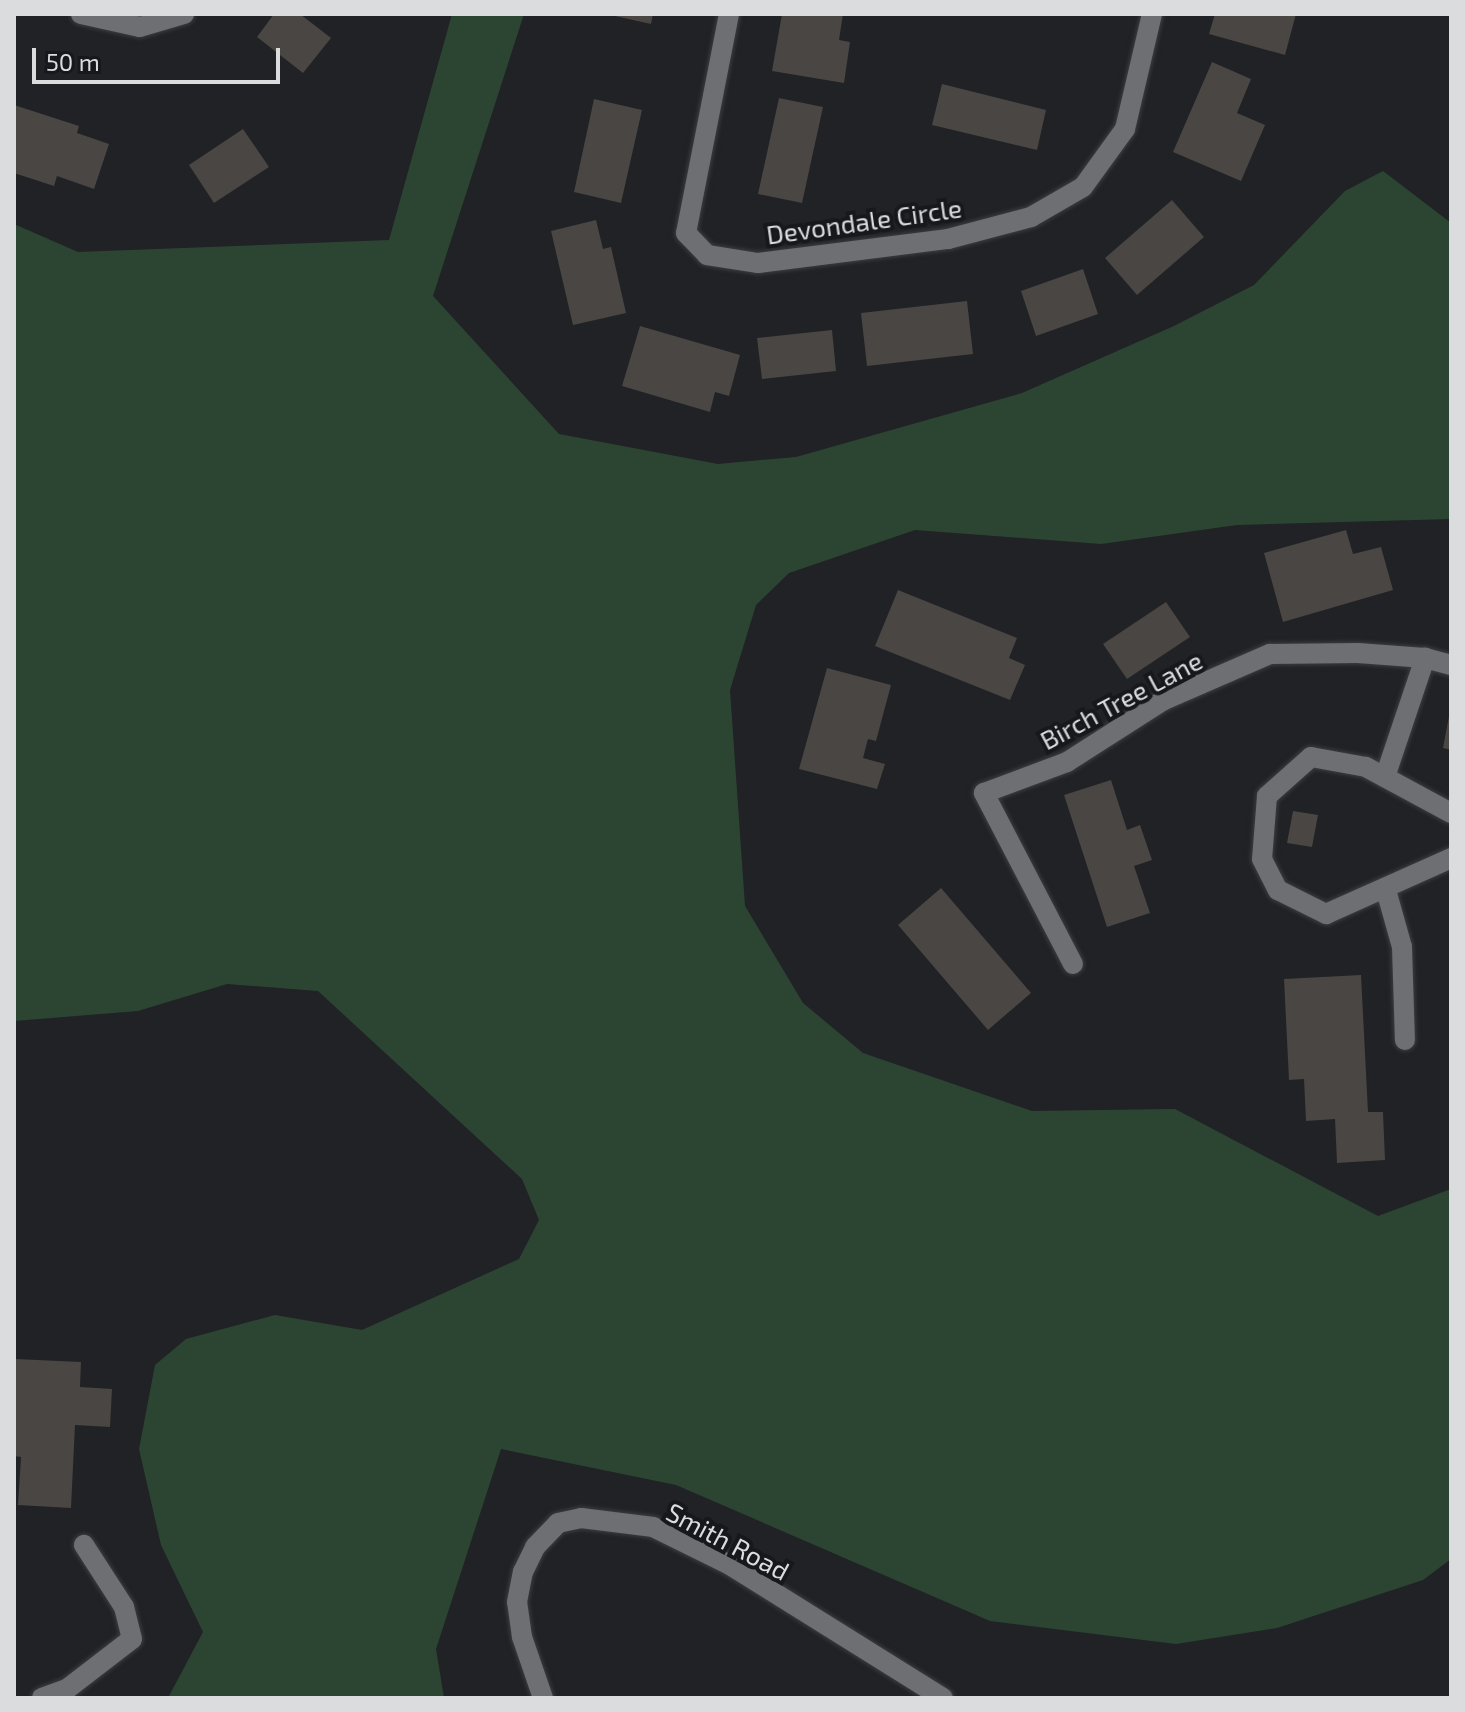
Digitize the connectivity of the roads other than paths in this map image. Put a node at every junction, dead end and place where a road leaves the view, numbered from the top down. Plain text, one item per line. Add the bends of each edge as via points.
1 (81, 14) edge
2 (184, 14) edge
3 (729, 14) edge
4 (1152, 14) edge
5 (1425, 658) junction
6 (1451, 665) edge
7 (1385, 777) junction
8 (1451, 813) edge
9 (1451, 858) edge
10 (1386, 890) junction
11 (1073, 964) dead end
12 (1405, 1040) dead end
13 (84, 1545) dead end
14 (42, 1698) edge
15 (543, 1698) edge
16 (943, 1698) edge

1 - 2 street via 140,27
3 - 4 street, Devondale Circle via 686,233 707,255 758,263 948,239 1031,217 1083,187 1125,129
5 - 6 street, Birch Tree Lane
5 - 7 street
5 - 11 street, Birch Tree Lane via 1270,654 1164,700 1067,762 984,793
7 - 8 street
7 - 10 street via 1366,767 1311,757 1267,796 1262,859 1278,890 1326,914
9 - 10 street
10 - 12 street via 1402,947
13 - 14 street via 124,1607 132,1639 67,1689
15 - 16 street, Smith Road via 522,1637 517,1602 523,1572 535,1547 558,1523 581,1518 653,1527 730,1565

